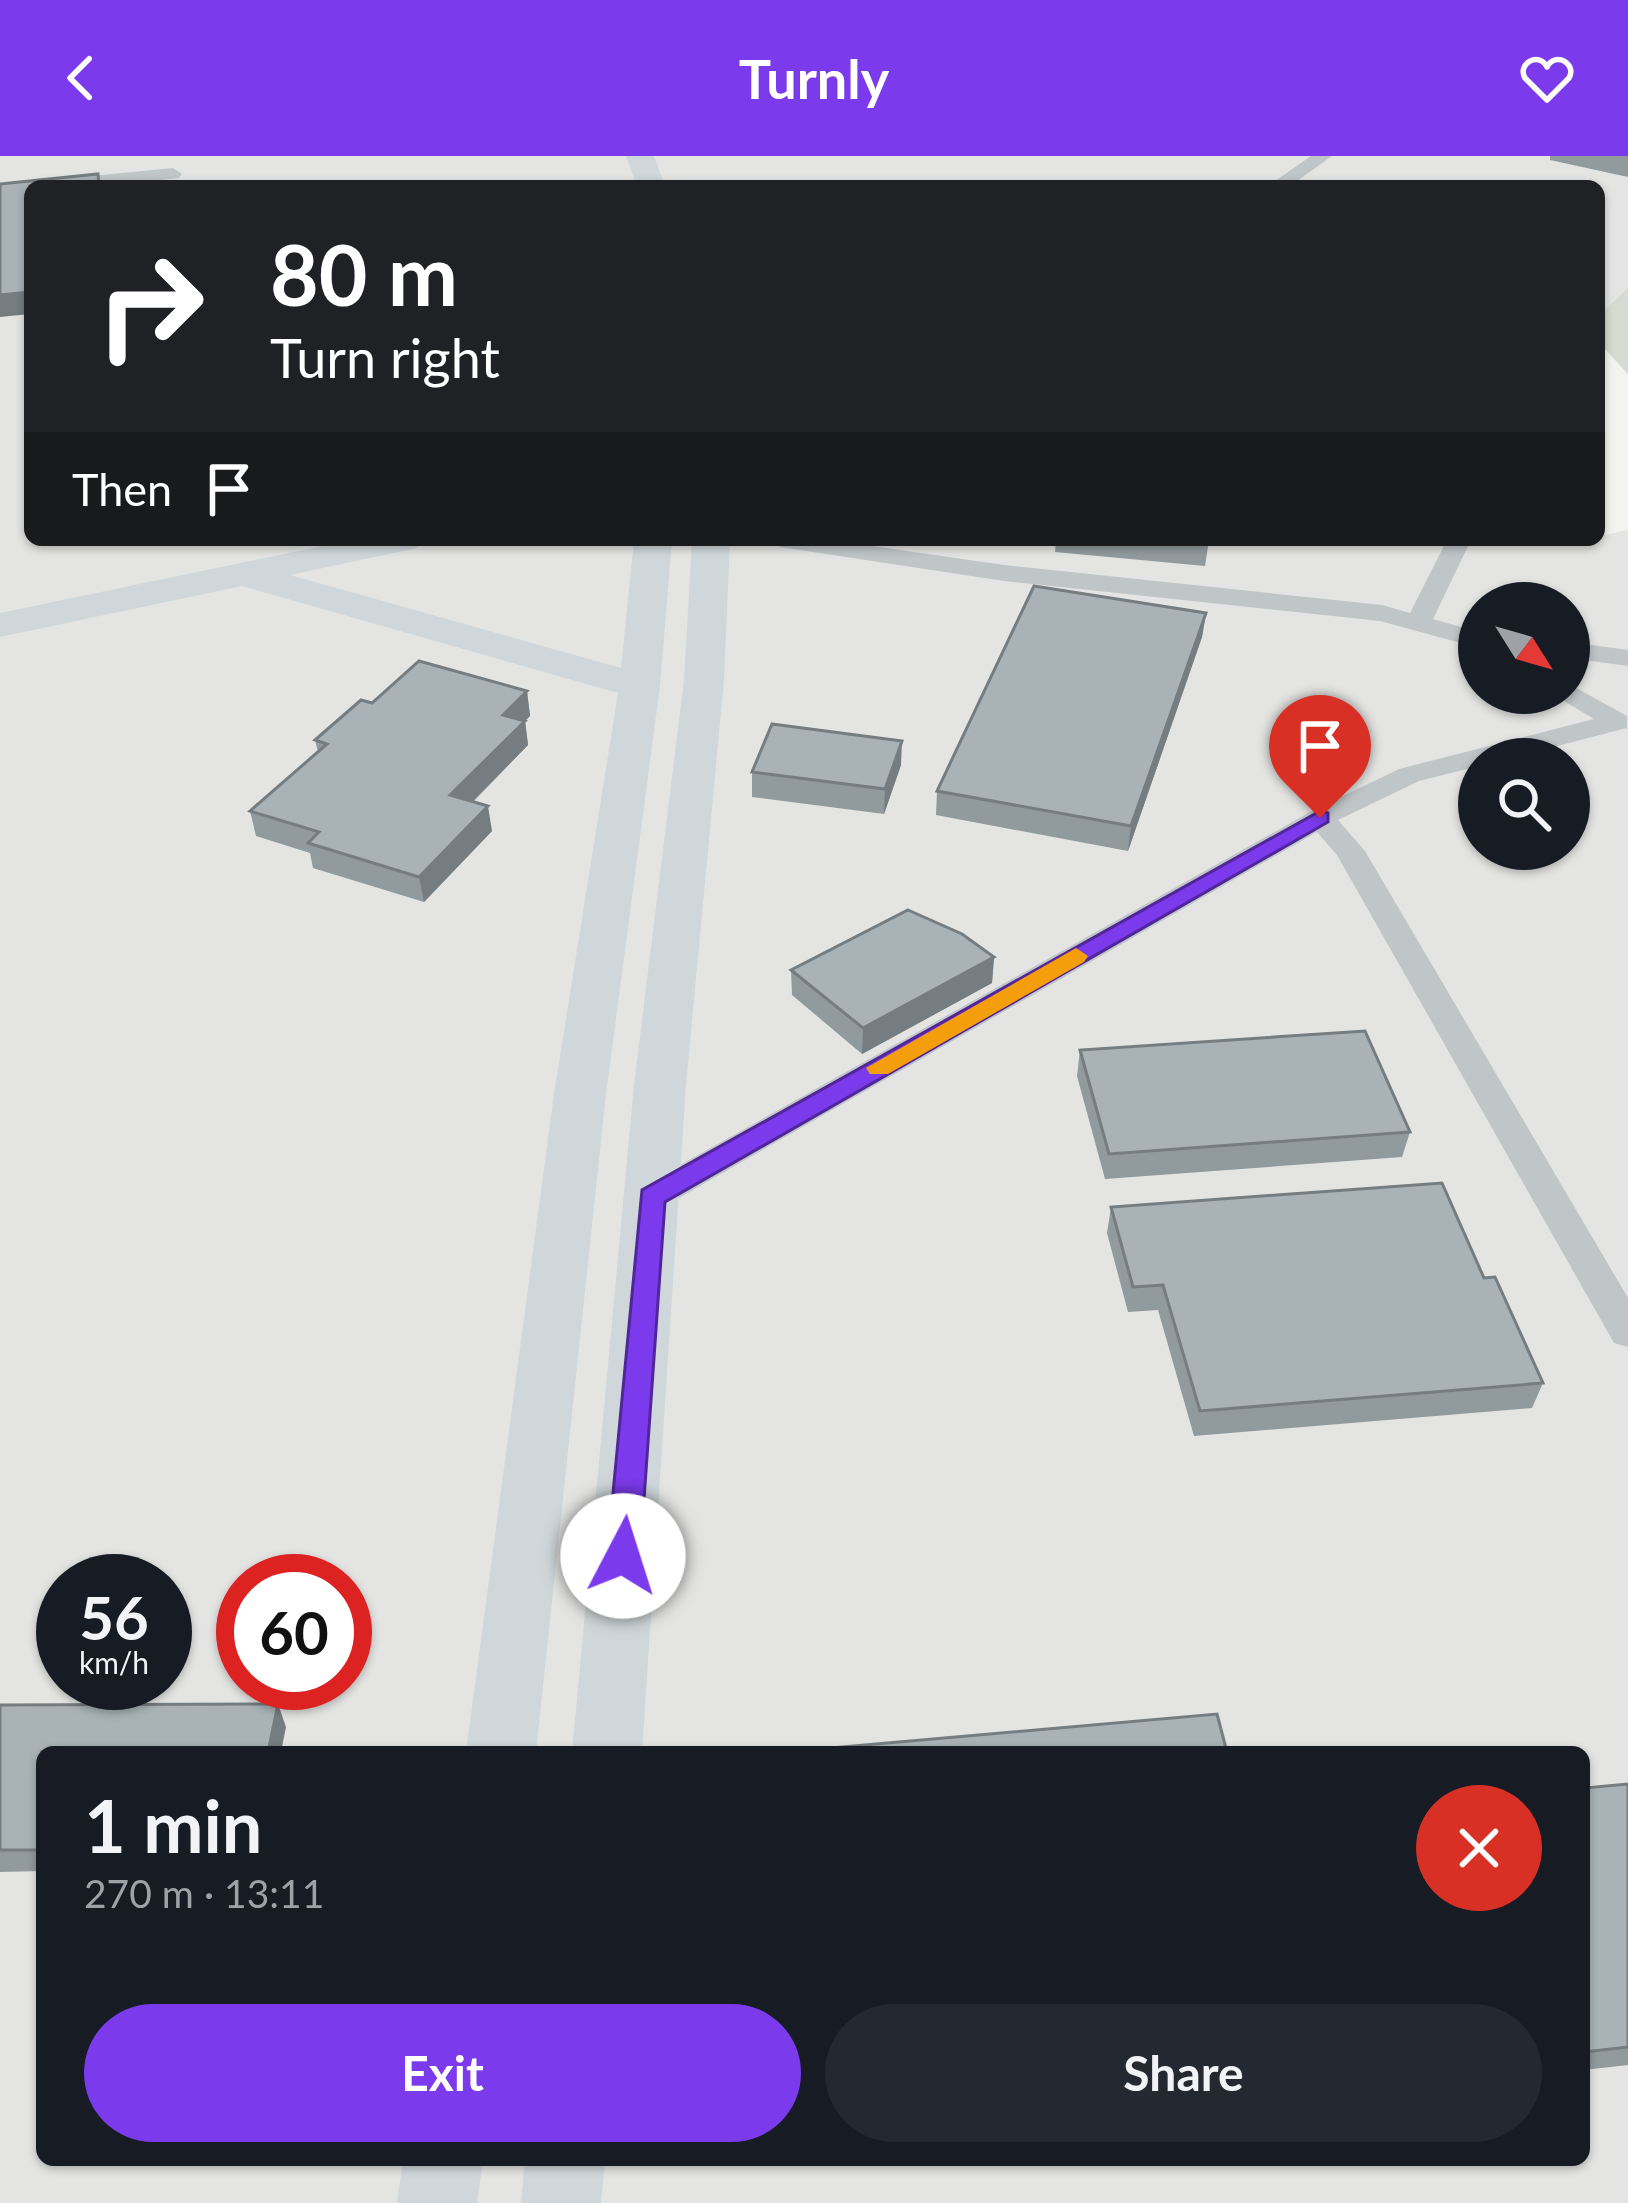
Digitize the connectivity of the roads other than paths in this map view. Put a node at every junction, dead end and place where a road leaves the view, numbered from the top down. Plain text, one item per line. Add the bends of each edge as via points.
1 (1323, 156) edge
2 (172, 174) dead end
3 (112, 180) edge
4 (1286, 180) edge
5 (349, 546) edge
6 (652, 546) edge
7 (710, 546) edge
8 (821, 546) edge
9 (1011, 546) edge
10 (1456, 546) edge
11 (248, 557) edge
12 (1004, 573) junction
13 (0, 592) edge
14 (1419, 621) junction
15 (0, 625) edge
16 (1458, 632) edge
17 (1590, 653) edge
18 (1628, 658) edge
19 (640, 686) junction
20 (1590, 703) edge
21 (1622, 721) edge
22 (1320, 818) junction
23 (652, 1197) junction
24 (1628, 1332) edge
25 (502, 1746) edge
26 (607, 1746) edge
27 (442, 2166) edge
28 (564, 2166) edge
29 (437, 2203) edge
30 (561, 2203) edge

1 - 4 street
2 - 3 street
5 - 11 main road
6 - 19 main road
7 - 23 main road via 704,680
8 - 12 street
9 - 12 street
10 - 14 street
11 - 13 main road
11 - 15 main road
11 - 19 main road
12 - 14 street
14 - 16 street
17 - 18 street
19 - 25 main road via 580,1094
20 - 21 street
21 - 22 street via 1409,775
22 - 23 street
22 - 24 street via 1350,851
23 - 26 main road
27 - 29 main road
28 - 30 main road

